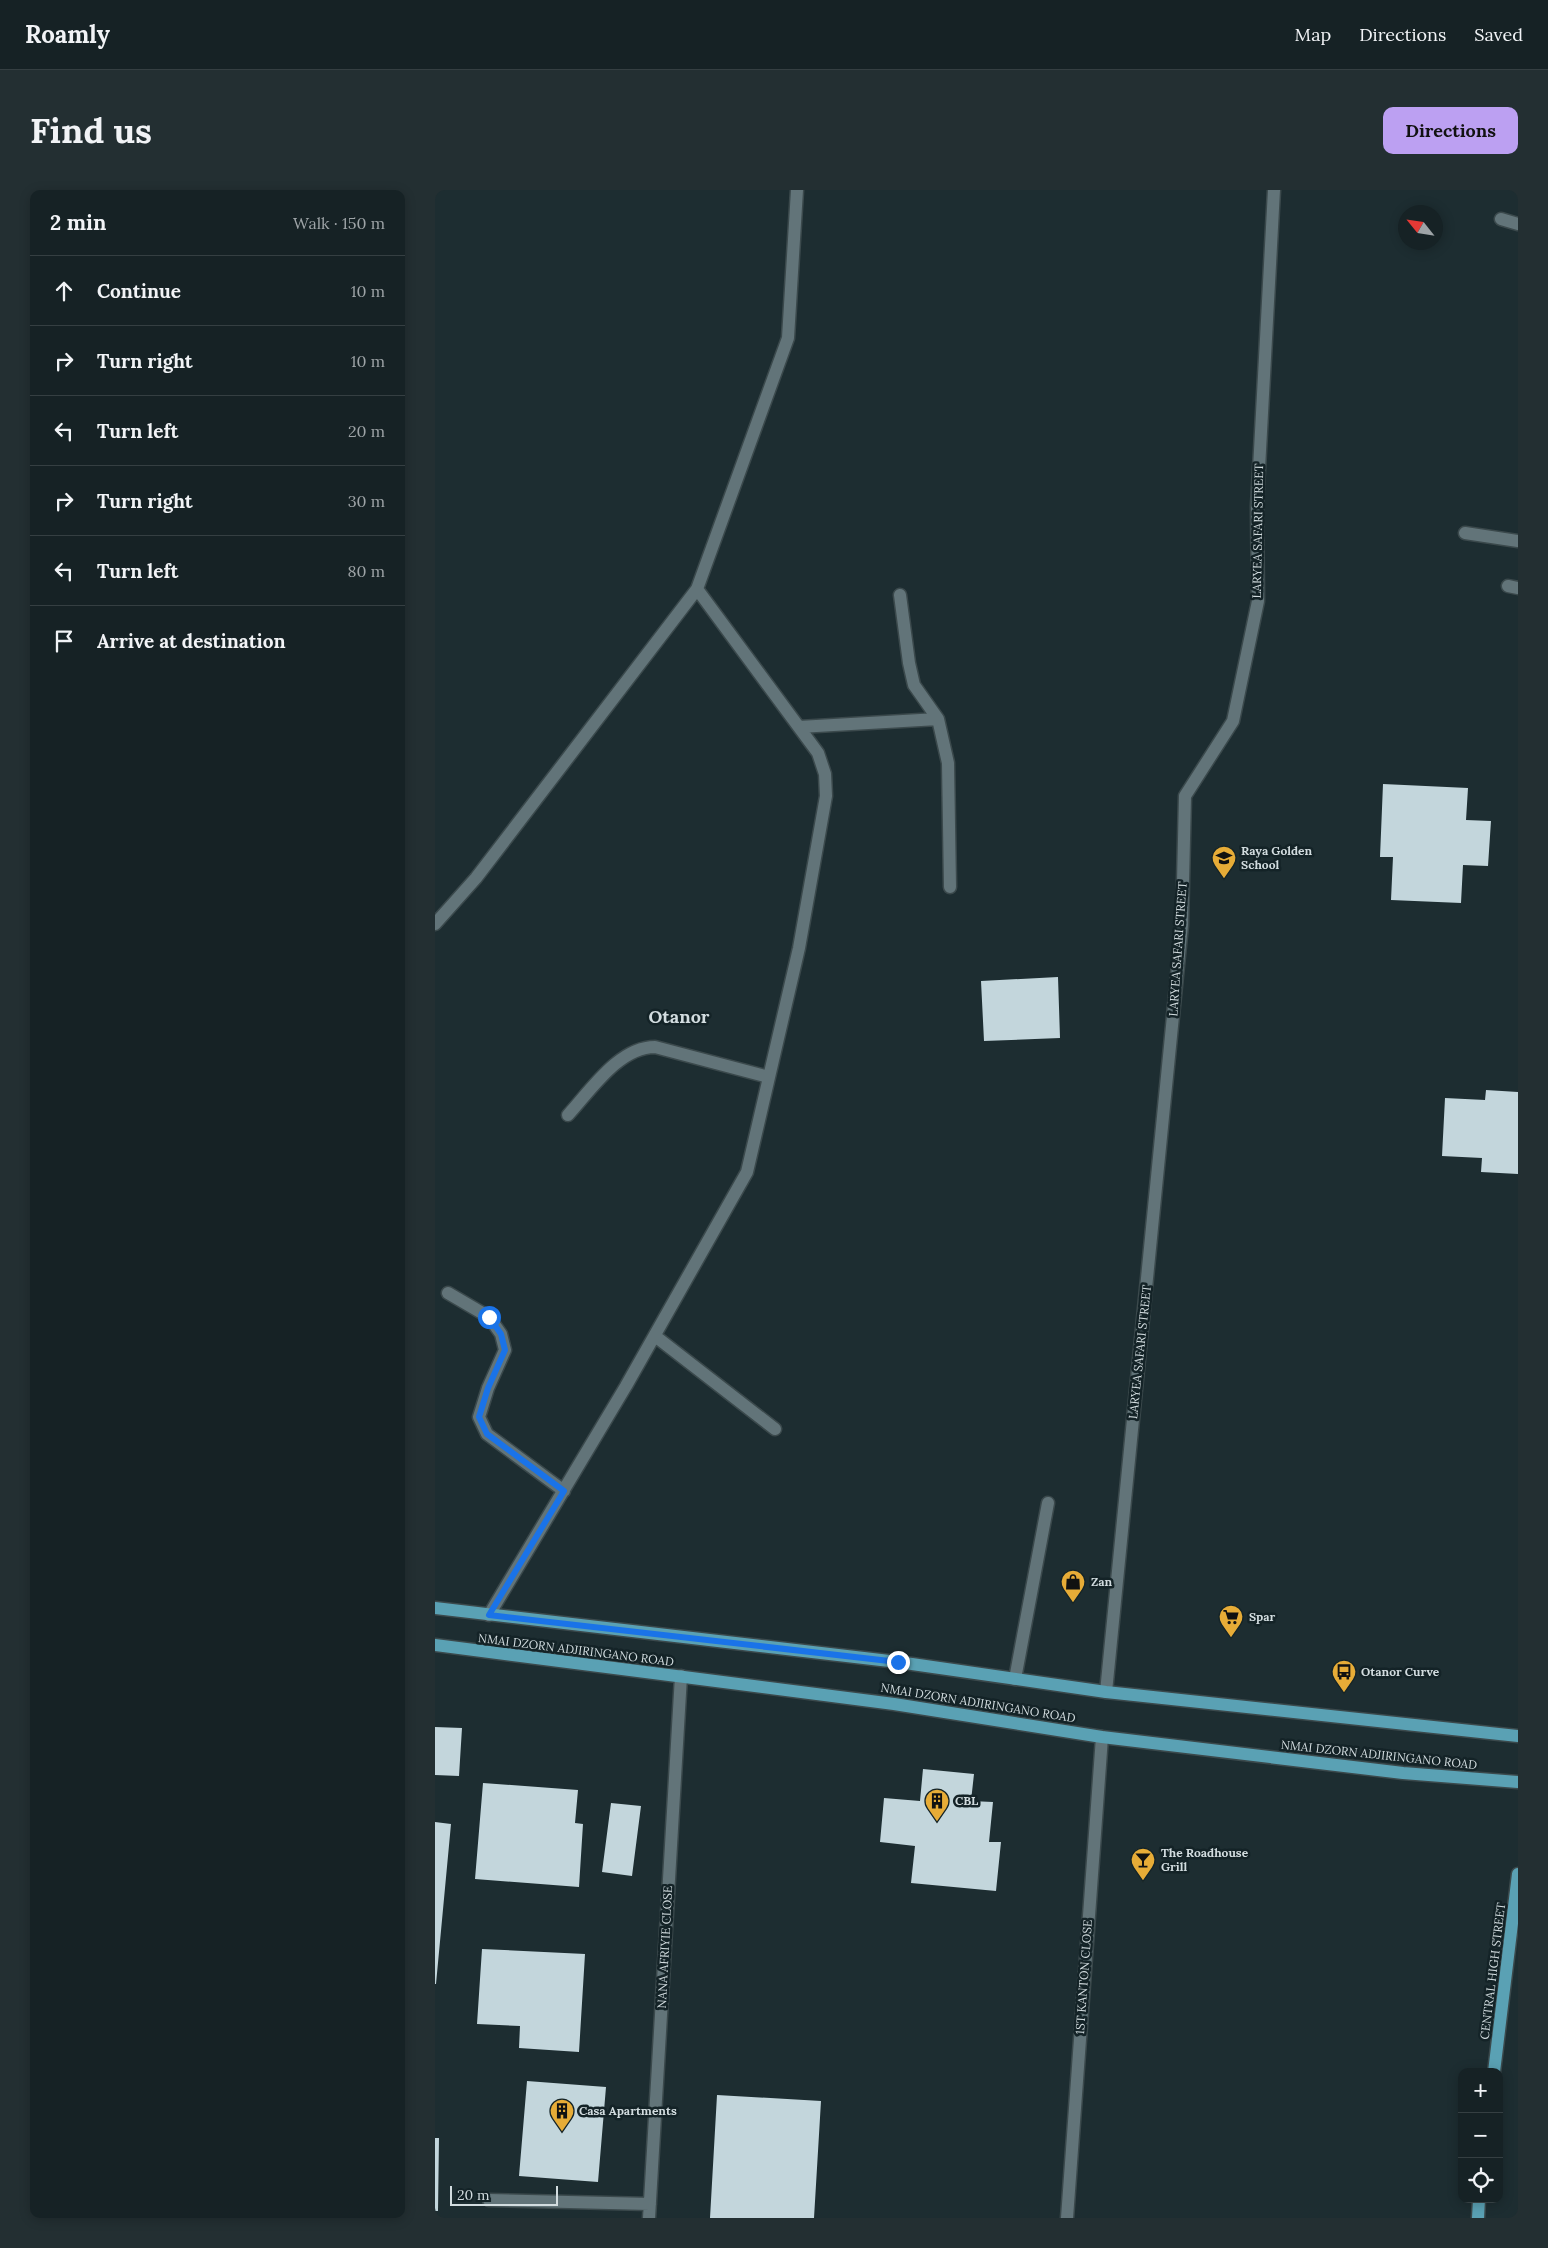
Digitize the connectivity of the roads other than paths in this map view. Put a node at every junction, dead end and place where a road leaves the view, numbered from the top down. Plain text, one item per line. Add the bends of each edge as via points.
1 (797, 190) edge
2 (1274, 190) edge
3 (1501, 219) dead end
4 (1518, 224) edge
5 (1465, 533) dead end
6 (1518, 541) edge
7 (697, 589) junction
8 (900, 595) dead end
9 (937, 719) junction
10 (799, 727) junction
11 (950, 887) dead end
12 (435, 924) edge
13 (769, 1077) junction
14 (568, 1114) dead end
15 (448, 1293) dead end
16 (655, 1336) junction
17 (775, 1429) dead end
18 (564, 1491) junction
19 (1048, 1503) dead end
20 (435, 1608) edge
21 (489, 1615) junction
22 (435, 1645) edge
23 (681, 1676) junction
24 (1015, 1679) junction
25 (1106, 1692) junction
26 (1102, 1736) junction
27 (1518, 1736) edge
28 (1518, 1782) edge
29 (1518, 1874) edge
30 (1494, 2068) edge
31 (489, 2200) dead end
32 (1479, 2203) edge
33 (650, 2204) junction
34 (649, 2218) edge
35 (1067, 2218) edge
36 (1478, 2218) edge

1 - 7 street via 788,338
2 - 25 street, LARYEA SAFARI STREET via 1257,506 1258,602 1233,721 1185,796 1182,925
3 - 4 street
5 - 6 street
7 - 10 street
7 - 12 street via 476,878
8 - 9 street via 915,685
9 - 10 street
9 - 11 street via 948,763
10 - 13 street via 818,753 825,774 826,796 799,948
13 - 14 street via 646,1047 620,1060
13 - 16 street via 747,1172
15 - 18 street via 489,1317 501,1334 505,1350 479,1417 487,1434
16 - 17 street
16 - 18 street
18 - 21 street
19 - 24 street
20 - 21 main road, NMAI DZORN ADJIRINGANO ROAD
21 - 24 main road, NMAI DZORN ADJIRINGANO ROAD via 898,1662
22 - 23 main road, NMAI DZORN ADJIRINGANO ROAD
23 - 26 main road, NMAI DZORN ADJIRINGANO ROAD
23 - 33 street, NANA AFRIYIE CLOSE
24 - 25 main road, NMAI DZORN ADJIRINGANO ROAD
25 - 27 main road, NMAI DZORN ADJIRINGANO ROAD
26 - 28 main road, NMAI DZORN ADJIRINGANO ROAD via 1403,1774
26 - 35 street, 1ST KANTON CLOSE
29 - 30 main road, CENTRAL HIGH STREET
31 - 33 street
32 - 36 main road
33 - 34 street, NANA AFRIYIE CLOSE

